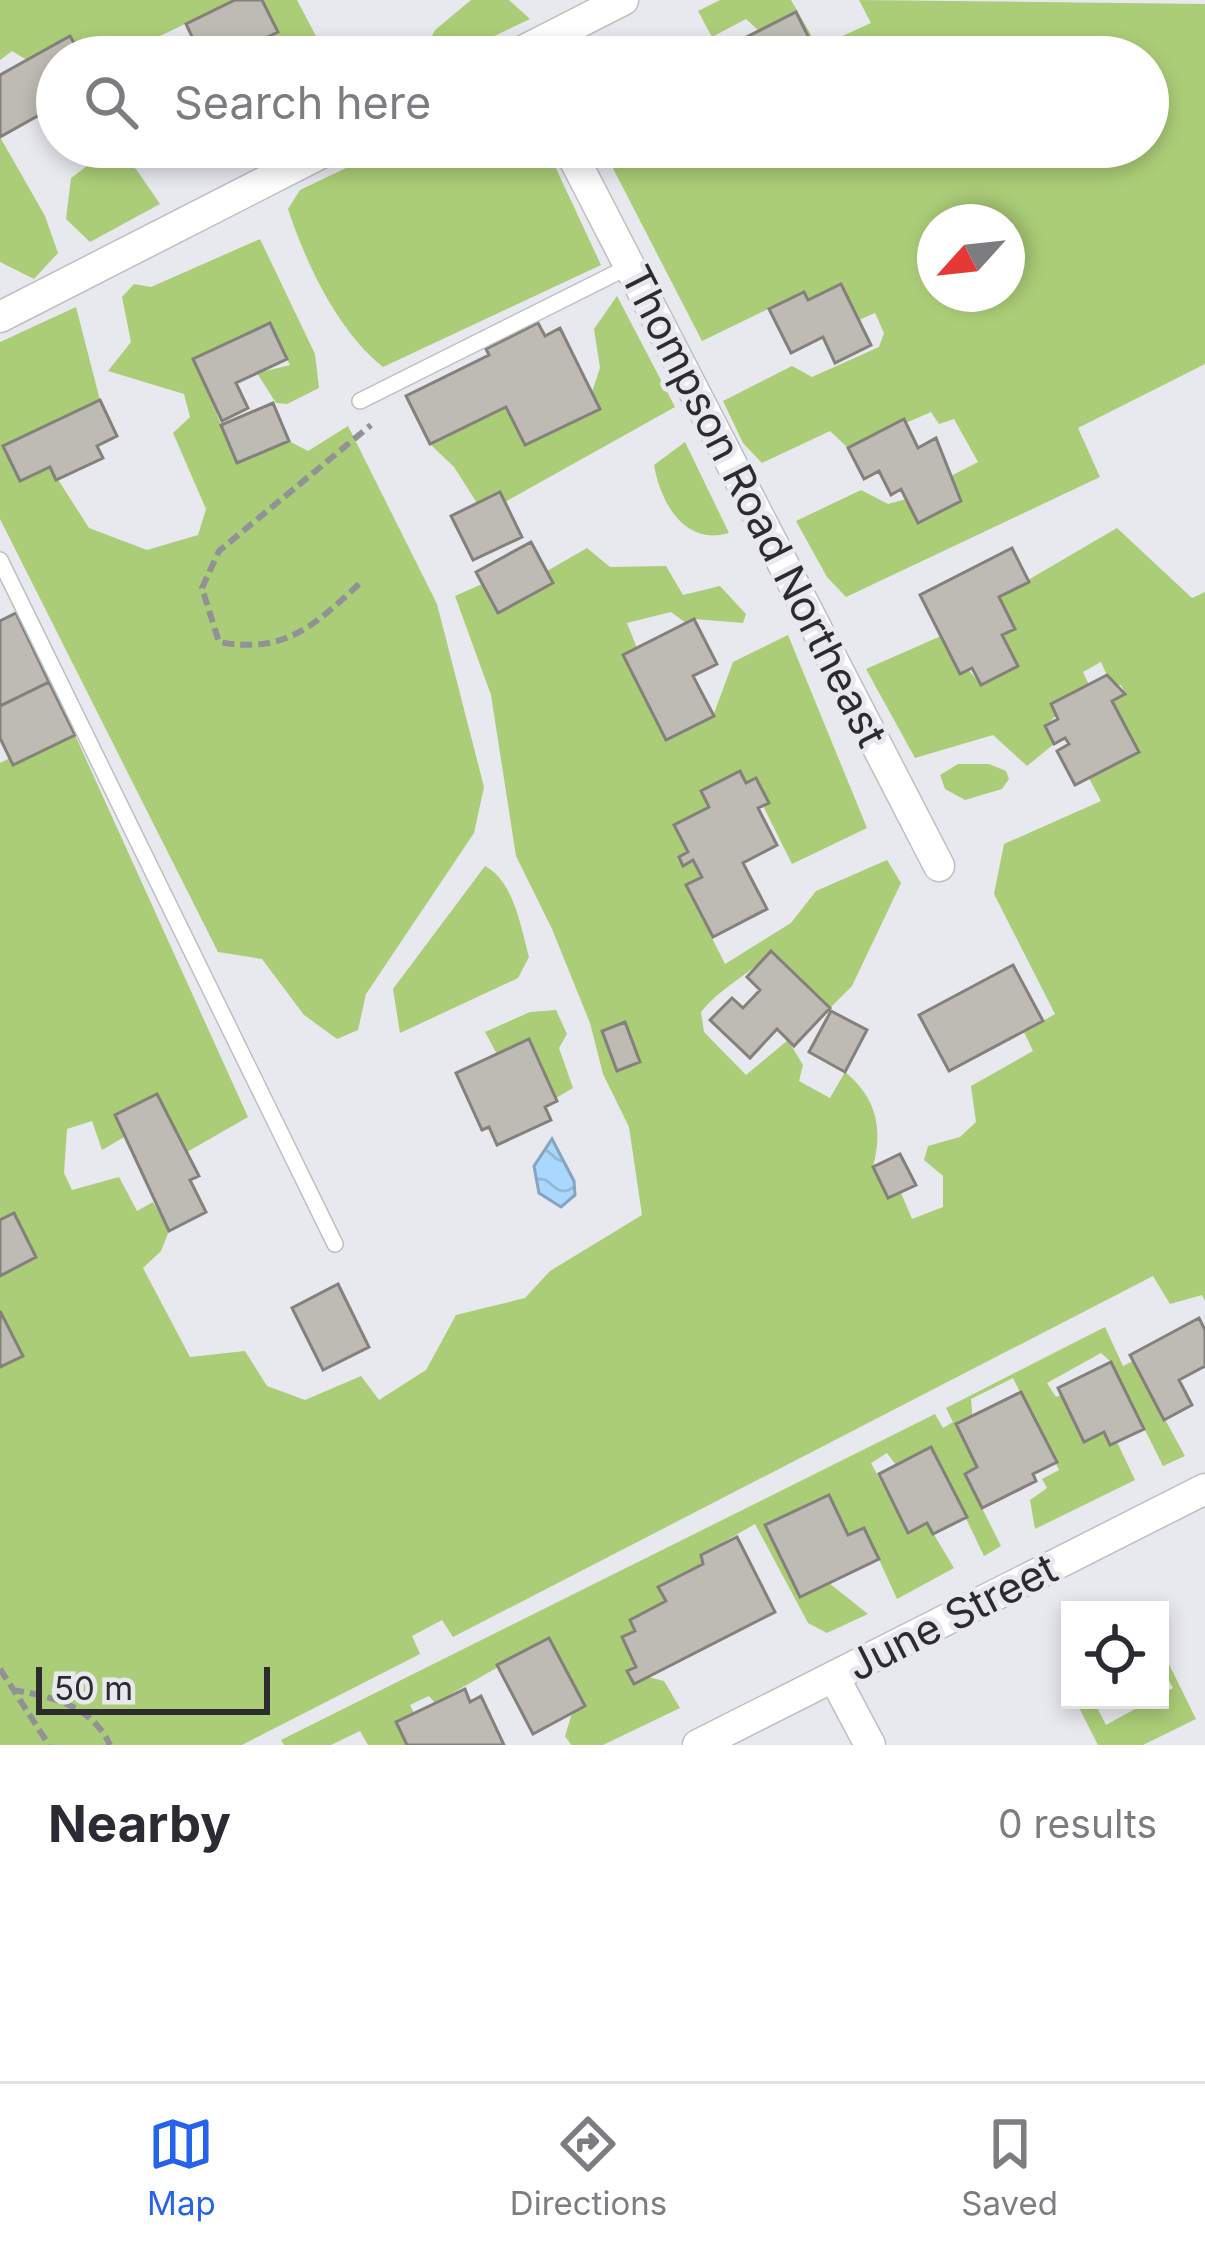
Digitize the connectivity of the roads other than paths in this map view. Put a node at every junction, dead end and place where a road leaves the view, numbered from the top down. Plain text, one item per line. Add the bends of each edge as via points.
1 (623, 0) edge
2 (556, 36) edge
3 (292, 168) edge
4 (579, 168) edge
5 (630, 266) junction
6 (0, 316) edge
7 (360, 401) dead end
8 (0, 560) edge
9 (939, 866) dead end
10 (335, 1244) dead end
11 (1205, 1489) edge
12 (834, 1677) junction
13 (698, 1745) edge
14 (870, 1745) edge

1 - 2 street
3 - 6 street
4 - 5 street, Thompson Road Northeast
5 - 7 lane
5 - 9 street, Thompson Road Northeast
8 - 10 lane
11 - 12 street, June Street
12 - 13 street, June Street
12 - 14 street

